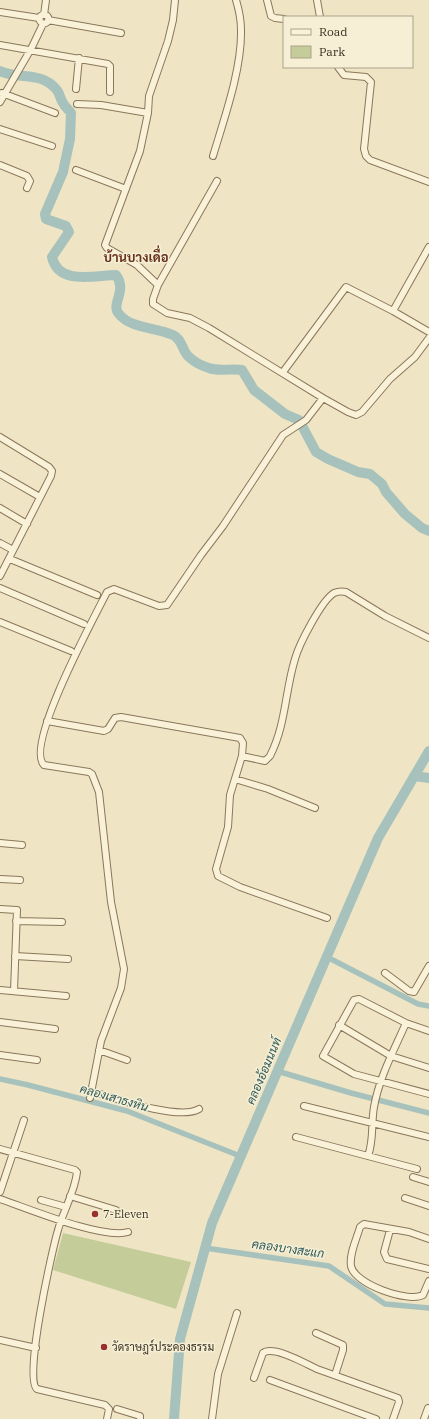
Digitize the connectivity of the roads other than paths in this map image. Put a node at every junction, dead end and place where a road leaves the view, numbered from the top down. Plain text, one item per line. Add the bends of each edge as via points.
1 (46, 0) edge
2 (175, 0) edge
3 (236, 0) edge
4 (267, 0) edge
5 (317, 0) edge
6 (0, 12) edge
7 (320, 16) edge
8 (44, 19) junction
9 (283, 19) edge
10 (121, 33) dead end
11 (0, 44) edge
12 (31, 49) junction
13 (79, 58) junction
14 (339, 68) edge
15 (76, 89) dead end
16 (110, 92) dead end
17 (2, 93) edge
18 (0, 102) edge
19 (77, 104) dead end
20 (55, 113) dead end
21 (148, 113) junction
22 (0, 129) edge
23 (52, 146) dead end
24 (213, 156) dead end
25 (0, 165) edge
26 (76, 170) dead end
27 (217, 181) dead end
28 (429, 182) edge
29 (27, 188) dead end
30 (126, 189) junction
31 (429, 247) edge
32 (158, 285) junction
33 (393, 311) junction
34 (429, 332) edge
35 (429, 338) edge
36 (283, 372) junction
37 (323, 398) junction
38 (0, 437) edge
39 (0, 474) edge
40 (40, 497) junction
41 (0, 508) edge
42 (27, 524) junction
43 (0, 542) edge
44 (14, 550) junction
45 (10, 559) junction
46 (0, 576) edge
47 (0, 588) edge
48 (97, 596) dead end
49 (0, 622) edge
50 (84, 624) dead end
51 (429, 638) edge
52 (71, 651) dead end
53 (47, 721) junction
54 (242, 756) junction
55 (235, 779) junction
56 (315, 808) dead end
57 (0, 843) edge
58 (22, 845) dead end
59 (0, 879) edge
60 (20, 880) dead end
61 (0, 908) edge
62 (327, 918) dead end
63 (16, 921) junction
64 (62, 922) dead end
65 (15, 956) junction
66 (68, 959) dead end
67 (429, 966) edge
68 (385, 973) dead end
69 (0, 990) edge
70 (14, 991) junction
71 (66, 996) dead end
72 (0, 1022) edge
73 (406, 1023) junction
74 (339, 1025) junction
75 (55, 1029) dead end
76 (429, 1031) edge
77 (99, 1050) junction
78 (0, 1054) edge
79 (391, 1056) junction
80 (37, 1060) dead end
81 (126, 1060) dead end
82 (429, 1068) edge
83 (381, 1082) junction
84 (91, 1091) junction
85 (429, 1094) edge
86 (90, 1098) dead end
87 (304, 1106) dead end
88 (199, 1110) dead end
89 (24, 1120) dead end
90 (373, 1123) junction
91 (429, 1137) edge
92 (296, 1138) dead end
93 (0, 1149) edge
94 (12, 1152) junction
95 (368, 1156) junction
96 (417, 1169) dead end
97 (413, 1177) dead end
98 (429, 1182) edge
99 (0, 1192) edge
100 (70, 1196) junction
101 (405, 1198) dead end
102 (0, 1199) edge
103 (41, 1200) dead end
104 (429, 1206) edge
105 (66, 1207) junction
106 (116, 1210) dead end
107 (61, 1220) junction
108 (390, 1230) junction
109 (128, 1232) dead end
110 (429, 1239) edge
111 (429, 1269) edge
112 (429, 1281) edge
113 (237, 1313) dead end
114 (316, 1333) dead end
115 (0, 1340) edge
116 (36, 1348) junction
117 (307, 1363) junction
118 (336, 1372) junction
119 (254, 1378) dead end
120 (270, 1380) dead end
121 (356, 1382) junction
122 (117, 1408) dead end
123 (428, 1408) dead end
124 (107, 1419) edge
125 (140, 1419) edge
126 (212, 1419) edge
127 (376, 1419) edge
128 (394, 1419) edge
129 (424, 1419) edge

1 - 8 street
2 - 21 street via 168,41 151,89
3 - 24 street via 241,22 241,40 231,98
4 - 9 street via 271,16
5 - 7 street
6 - 8 street
8 - 10 street
8 - 12 street
11 - 12 street
12 - 13 street
12 - 17 street via 14,79
13 - 15 street
13 - 16 street via 109,64
14 - 28 street via 344,75 366,77 371,82 364,148 366,156 370,160
17 - 18 street
17 - 20 street
19 - 21 street via 101,105
21 - 30 street via 140,151
22 - 23 street
25 - 29 street via 27,176 30,181
26 - 30 street
27 - 32 street
30 - 32 street via 105,245 137,265
31 - 33 street
32 - 36 street via 153,300 157,308 198,322
33 - 34 street
33 - 36 street via 346,287
35 - 37 street via 415,357 390,379 362,412 356,415
36 - 37 street
37 - 53 street via 306,420 283,435 167,605 159,606 114,589 108,592 72,661
38 - 40 street via 50,467 52,471
39 - 40 street
40 - 42 street
41 - 42 street
42 - 44 street
43 - 44 street
44 - 45 street
45 - 46 street
45 - 48 street
47 - 50 street
49 - 52 street
51 - 54 street via 385,616 346,592 332,594 298,648 284,717 270,756 265,761
53 - 54 street via 104,731 115,718 121,717 234,736 240,738 243,743
53 - 77 street via 42,739 42,762 53,767 92,774 99,792 111,902 124,969 121,988
54 - 55 street
55 - 56 street
55 - 62 street via 230,795 228,827 216,869 217,874 240,887
57 - 58 street
59 - 60 street
61 - 63 street via 17,910
63 - 64 street
63 - 65 street
65 - 66 street
65 - 70 street
67 - 68 street via 414,992
69 - 70 street
70 - 71 street
72 - 75 street
73 - 74 street via 359,999 354,1000
73 - 76 street
73 - 79 street
74 - 79 street
74 - 83 street via 323,1056 354,1074
77 - 81 street
77 - 84 street
78 - 80 street
79 - 82 street
79 - 83 street
83 - 85 street
83 - 90 street
84 - 86 street
84 - 88 street via 163,1111 187,1113
87 - 90 street
89 - 94 street
90 - 91 street
90 - 95 street via 372,1145
92 - 95 street
93 - 94 street
94 - 99 street
94 - 100 street via 76,1171
95 - 96 street
97 - 98 street
100 - 105 street
100 - 106 street
101 - 104 street
102 - 107 street
103 - 105 street
105 - 107 street
107 - 109 street via 119,1234
107 - 116 street via 46,1277
108 - 110 street via 409,1232
108 - 111 street via 384,1252 386,1259
108 - 112 street via 368,1223 362,1225 350,1260 354,1274 373,1286 405,1297 423,1295
113 - 126 street via 218,1374
114 - 118 street via 343,1345
115 - 116 street
116 - 124 street via 33,1384 35,1388 105,1405 108,1409
117 - 118 street
117 - 119 street via 266,1351
117 - 121 street
118 - 121 street
120 - 127 street
121 - 128 street via 398,1398
122 - 125 street via 140,1416
123 - 129 street

